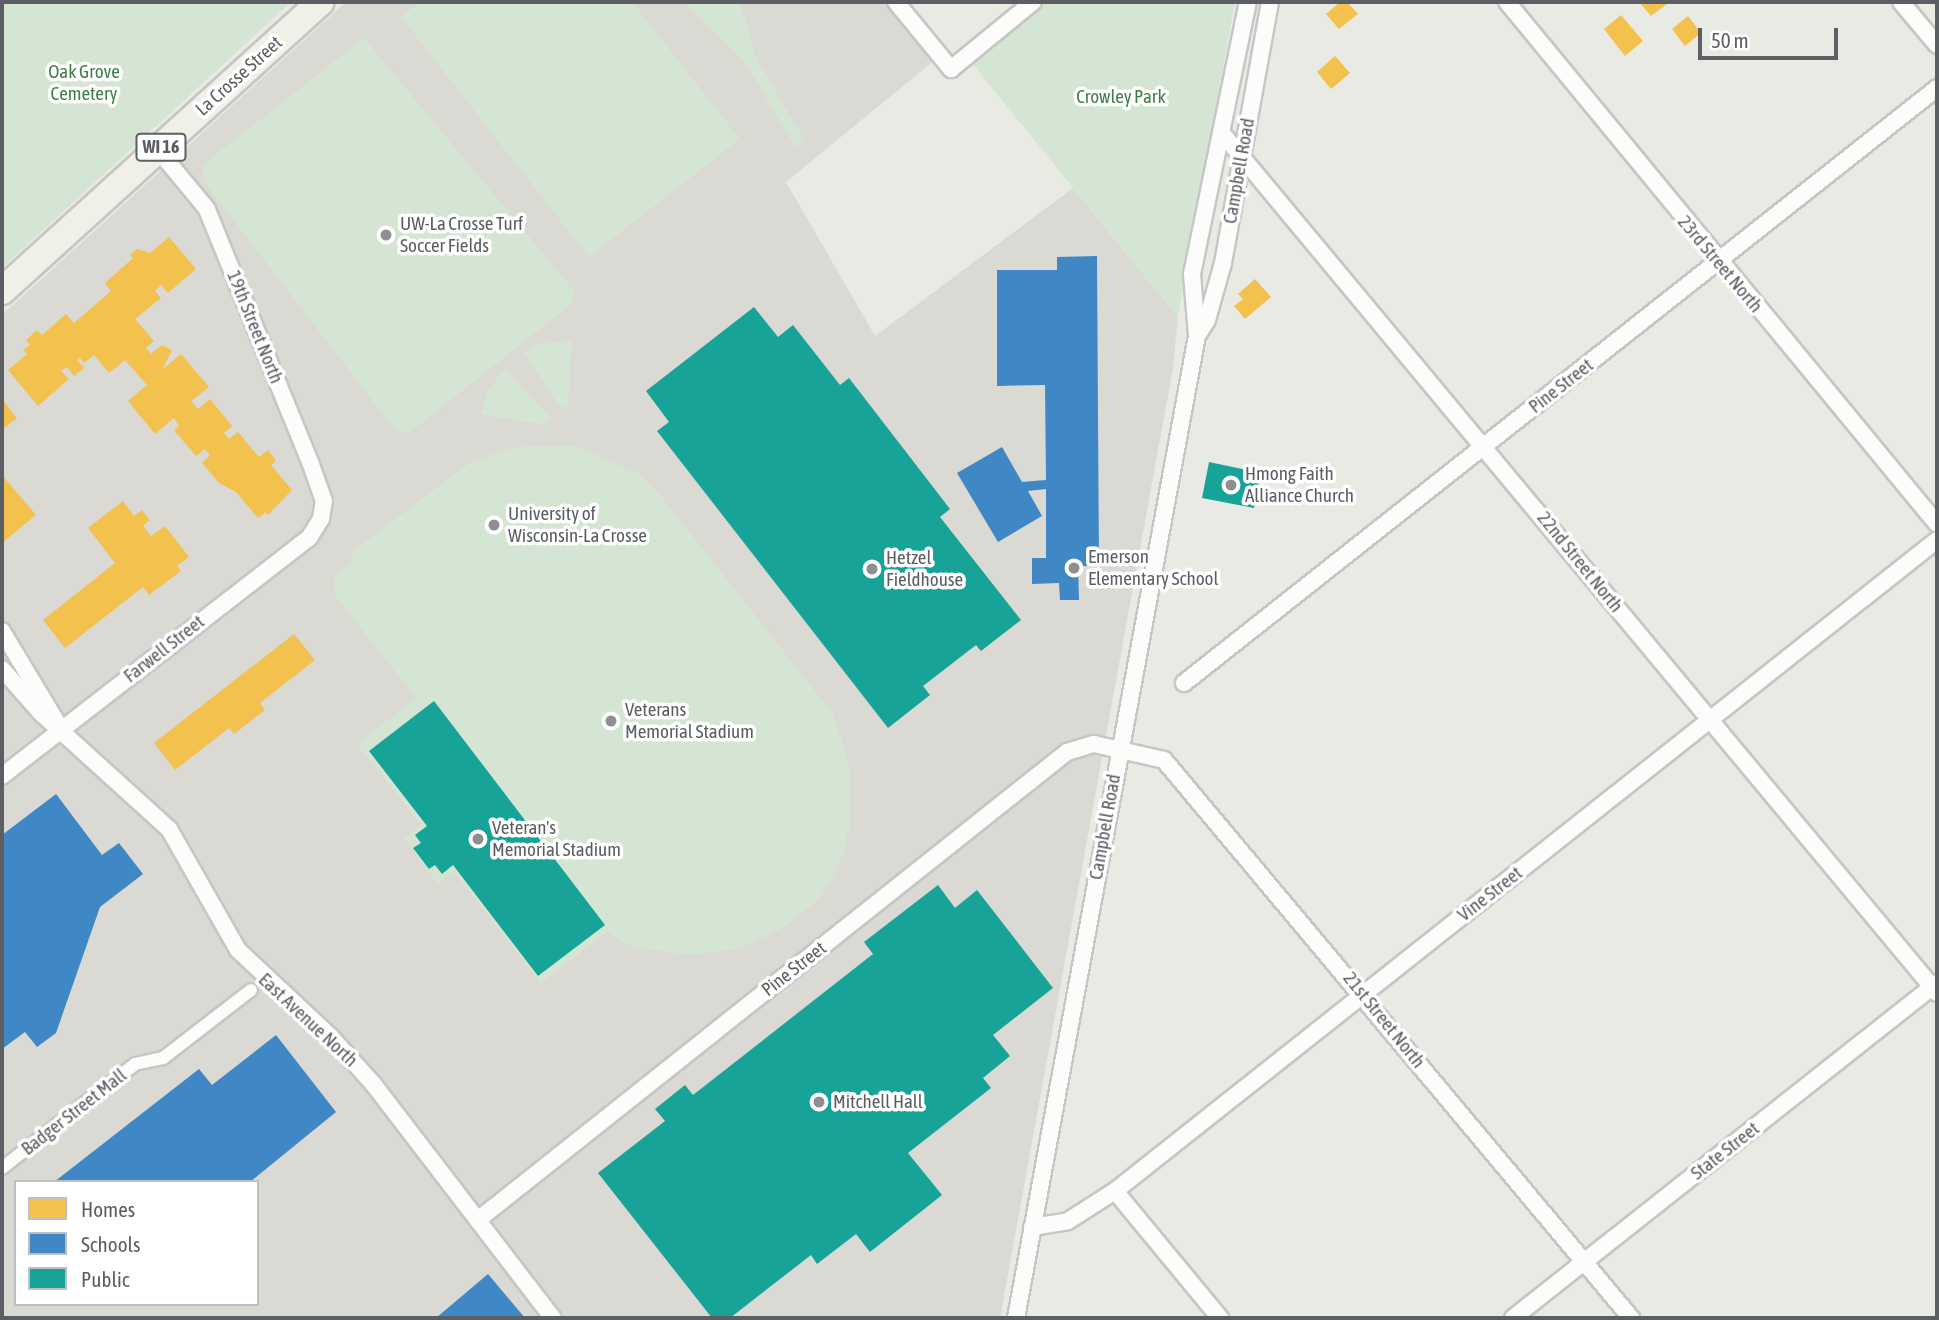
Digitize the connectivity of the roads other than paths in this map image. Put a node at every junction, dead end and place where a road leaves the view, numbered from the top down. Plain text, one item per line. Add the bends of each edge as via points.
1 (321, 2) edge
2 (896, 2) edge
3 (1032, 2) edge
4 (1248, 2) edge
5 (1270, 2) edge
6 (1507, 2) edge
7 (1901, 2) edge
8 (1937, 45) edge
9 (1937, 88) edge
10 (1221, 132) junction
11 (158, 150) junction
12 (1241, 156) junction
13 (1718, 262) junction
14 (2, 291) edge
15 (1196, 335) junction
16 (1484, 446) junction
17 (321, 519) joint
18 (1937, 524) edge
19 (1937, 540) edge
20 (2, 631) edge
21 (2, 669) edge
22 (1184, 683) dead end
23 (1709, 720) junction
24 (60, 729) junction
25 (1119, 747) junction
26 (2, 776) edge
27 (1936, 988) edge
28 (251, 990) dead end
29 (1363, 994) junction
30 (2, 1168) edge
31 (1115, 1191) junction
32 (479, 1219) junction
33 (1032, 1227) junction
34 (1583, 1263) junction
35 (553, 1318) edge
36 (1016, 1318) edge
37 (1220, 1318) edge
38 (1513, 1318) edge
39 (1631, 1318) edge

1 - 11 main road, La Crosse Street / WI 16
2 - 3 street via 951,69
4 - 10 street, Campbell Road
5 - 12 street, Campbell Road
6 - 13 street, 23rd Street North
7 - 8 street
9 - 13 street, Pine Street
10 - 12 street, 22nd Street North
10 - 15 street, Campbell Road via 1192,274
11 - 14 main road, La Crosse Street / WI 16
11 - 17 street, 19th Street North via 206,209 310,462 324,501
12 - 15 street, Campbell Road via 1215,299
12 - 16 street, 22nd Street North
13 - 16 street, Pine Street
13 - 18 street, 23rd Street North
15 - 25 street, Campbell Road
16 - 22 street, Pine Street
16 - 23 street, 22nd Street North
17 - 24 street, Farwell Street via 309,538
19 - 23 street, Vine Street
20 - 24 street, East Avenue North via 51,706
21 - 24 street, East Avenue North
23 - 27 street, 22nd Street North
23 - 29 street, Vine Street
24 - 26 street, Farwell Street
24 - 32 street, East Avenue North via 169,829 238,950 348,1056
25 - 29 street, 21st Street North via 1164,760
25 - 32 street, Pine Street via 1091,744 1068,752
25 - 33 street, Campbell Road
27 - 34 street, State Street
28 - 30 street, Badger Street Mall via 163,1058 135,1064
29 - 31 street, Vine Street
29 - 34 street, 21st Street North
31 - 33 street, Vine Street via 1068,1221
31 - 37 street
32 - 35 street, East Avenue North
33 - 36 street, Campbell Road
34 - 38 street, State Street
34 - 39 street, 21st Street North

